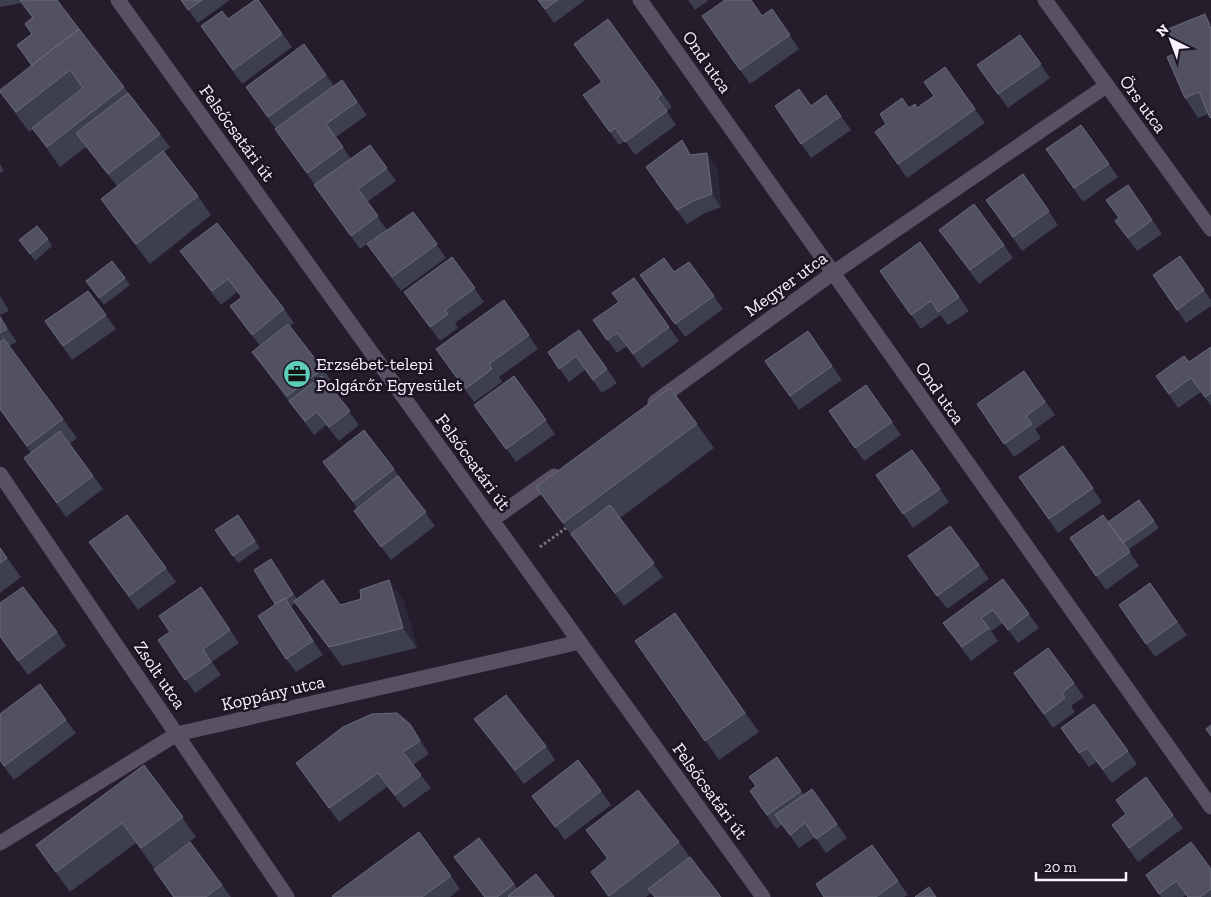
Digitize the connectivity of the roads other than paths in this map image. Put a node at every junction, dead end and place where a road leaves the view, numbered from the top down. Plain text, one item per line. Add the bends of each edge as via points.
1 (118, 0) edge
2 (640, 0) edge
3 (1045, 0) edge
4 (1106, 86) junction
5 (1209, 223) edge
6 (833, 273) junction
7 (643, 411) edge
8 (564, 469) edge
9 (0, 474) edge
10 (492, 520) junction
11 (580, 642) junction
12 (177, 734) junction
13 (1211, 807) edge
14 (0, 843) edge
15 (287, 897) edge
16 (763, 897) edge

1 - 10 street, Felsőcsatári út
2 - 6 street, Ond utca
3 - 4 street, Örs utca
4 - 5 street, Örs utca
4 - 6 street, Megyer utca
6 - 7 street, Megyer utca
6 - 13 street, Ond utca
8 - 10 street
9 - 12 street, Zsolt utca
10 - 11 street, Felsőcsatári út
11 - 12 street, Koppány utca
11 - 16 street, Felsőcsatári út
12 - 14 street, Koppány utca
12 - 15 street, Zsolt utca

